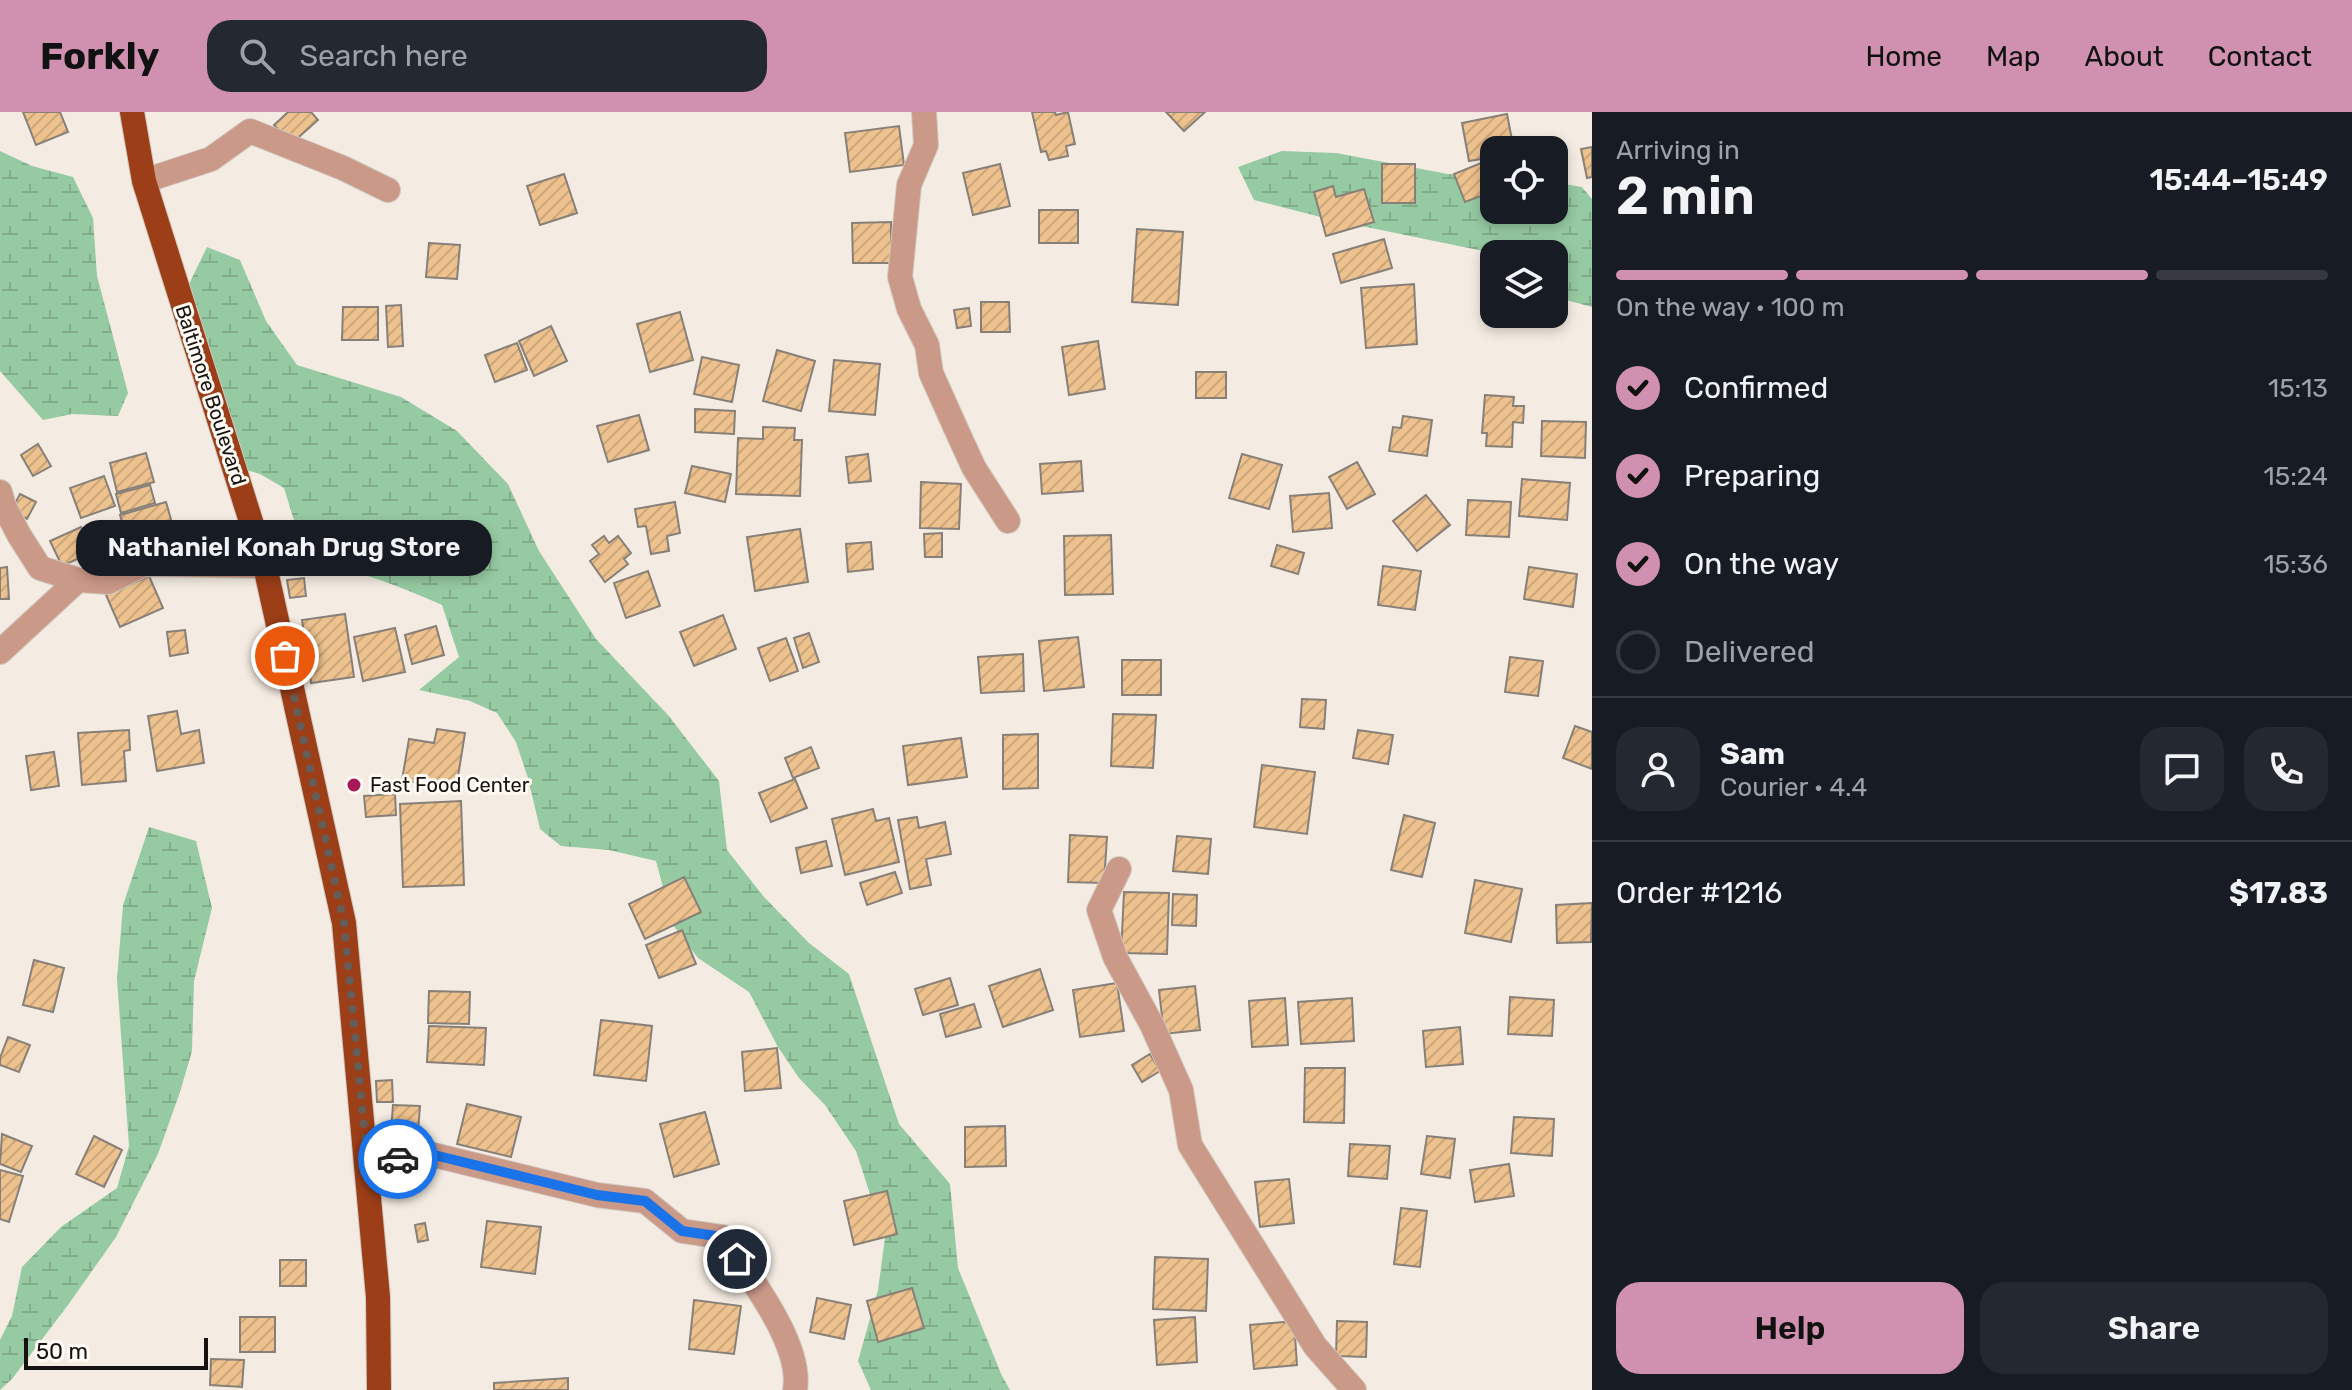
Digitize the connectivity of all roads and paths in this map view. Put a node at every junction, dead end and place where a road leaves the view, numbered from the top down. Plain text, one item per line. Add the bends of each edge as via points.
1 (132, 112) edge
2 (924, 112) edge
3 (144, 181) junction
4 (388, 190) dead end
5 (0, 492) edge
6 (1008, 521) dead end
7 (265, 566) junction
8 (78, 580) junction
9 (0, 652) edge
10 (1119, 869) dead end
11 (368, 1167) junction
12 (379, 1390) edge
13 (795, 1390) edge
14 (1354, 1390) edge

1 - 3 highway, Baltimore Boulevard
2 - 6 street via 926,145 909,185 900,277 927,345 931,373 974,468
3 - 4 street via 211,159 250,131
3 - 7 highway, Baltimore Boulevard
5 - 8 street via 40,568
7 - 8 street via 144,564 108,582
7 - 11 highway, Baltimore Boulevard via 344,923
8 - 9 street
10 - 14 street via 1099,910 1115,957 1181,1090 1190,1145 1315,1346
11 - 12 highway, Baltimore Boulevard
11 - 13 street via 426,1153 597,1195 645,1201 682,1231 723,1237 780,1324 797,1375

